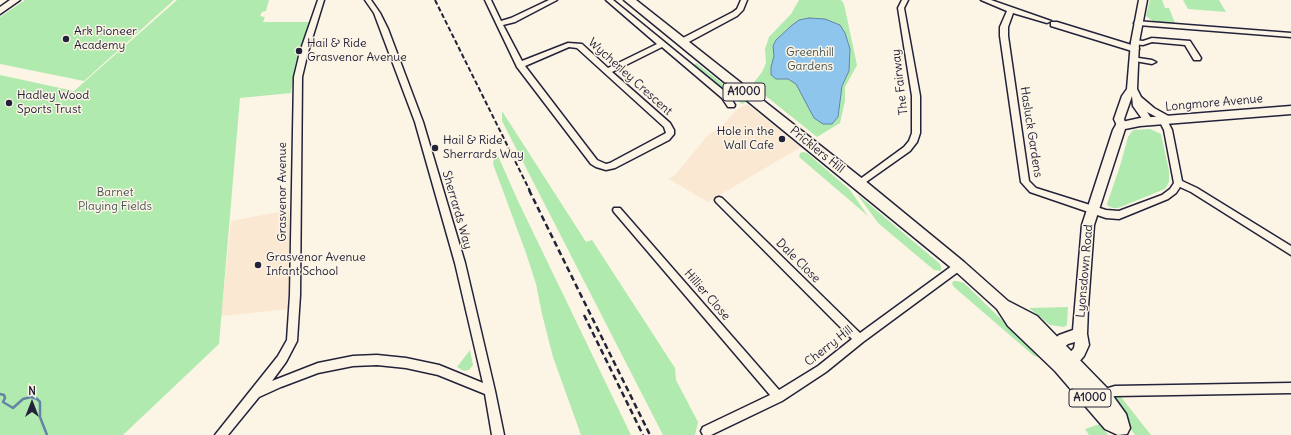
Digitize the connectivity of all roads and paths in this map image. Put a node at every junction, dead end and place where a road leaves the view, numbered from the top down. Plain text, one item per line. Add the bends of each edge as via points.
1 (16, 0) edge
2 (321, 0) edge
3 (368, 0) edge
4 (488, 0) edge
5 (554, 0) edge
6 (609, 0) edge
7 (629, 0) edge
8 (744, 0) edge
9 (905, 0) edge
10 (984, 0) edge
11 (1143, 0) edge
12 (0, 11) edge
13 (1010, 11) junction
14 (643, 12) junction
15 (631, 18) junction
16 (1138, 23) junction
17 (498, 24) junction
18 (1291, 36) edge
19 (682, 42) junction
20 (663, 44) junction
21 (1135, 45) junction
22 (700, 57) junction
23 (1197, 58) dead end
24 (1135, 59) junction
25 (1152, 62) dead end
26 (687, 63) junction
27 (520, 65) junction
28 (608, 71) junction
29 (1132, 89) junction
30 (1138, 99) junction
31 (1125, 101) junction
32 (730, 105) dead end
33 (1291, 110) edge
34 (1166, 120) junction
35 (1144, 122) junction
36 (1121, 126) junction
37 (1178, 183) junction
38 (859, 184) junction
39 (719, 200) dead end
40 (1093, 209) junction
41 (617, 210) dead end
42 (1291, 251) edge
43 (959, 266) junction
44 (1080, 334) junction
45 (859, 339) junction
46 (1052, 350) junction
47 (1066, 363) junction
48 (1291, 388) edge
49 (490, 391) junction
50 (256, 393) junction
51 (778, 397) junction
52 (1096, 397) junction
53 (707, 431) dead end
54 (1123, 432) edge
55 (221, 435) edge
56 (498, 435) edge

1 - 12 street
2 - 50 street, Grasvenor Avenue via 298,77 292,341 282,359
3 - 49 street, Sherrards Way via 384,29 419,122 460,263
4 - 17 street
5 - 17 street via 513,20
6 - 15 street
7 - 14 main road, Pricklers Hill / A1000
8 - 19 street via 740,10 735,14
9 - 38 street, The Fairway via 901,8 916,96 916,133 907,149
10 - 13 street
11 - 16 street, Lyonsdown Road
13 - 21 street
13 - 40 street, Hasluck Gardens via 1004,27 1004,36 1025,182 1033,190
14 - 15 street
14 - 19 main road, Pricklers Hill / A1000
15 - 20 street
16 - 18 street
16 - 21 street, Lyonsdown Road
17 - 27 street
19 - 22 main road, Pricklers Hill / A1000
20 - 26 street
20 - 28 street
21 - 23 street via 1152,40 1187,43
21 - 24 street, Lyonsdown Road
22 - 26 street
22 - 38 main road, Pricklers Hill / A1000
24 - 25 street
24 - 29 street, Lyonsdown Road
26 - 32 street via 725,96
27 - 28 street, Wycherley Crescent via 572,45 582,48
27 - 28 street, Wycherley Crescent via 594,162 602,167 612,166 666,138 671,132 667,125
29 - 30 street
29 - 31 street, Lyonsdown Road
30 - 34 street
30 - 35 street
31 - 35 street
31 - 36 street, Lyonsdown Road via 1119,119
33 - 34 main road, Longmore Avenue
34 - 35 main road, Longmore Avenue
34 - 37 street
35 - 36 main road
36 - 40 main road, Lyonsdown Road
37 - 40 street, Lyonsdown Road via 1165,197 1119,215
37 - 42 street via 1194,190
38 - 43 main road, Pricklers Hill / A1000
39 - 45 street, Dale Close
40 - 44 main road, Lyonsdown Road via 1088,225
41 - 51 street, Hillier Close
43 - 45 street, Cherry Hill
43 - 46 main road, Pricklers Hill / A1000 via 1002,304 1014,321
44 - 46 main road, Lyonsdown Road via 1069,337
44 - 47 main road, Lyonsdown Road via 1082,345 1079,352
45 - 51 street, Cherry Hill via 822,369
46 - 47 main road, A1000
47 - 52 main road, A1000
48 - 52 street via 1115,392
49 - 50 street via 439,370 377,360 353,361 318,368
49 - 56 street, Sherrards Way
50 - 55 street, Grasvenor Avenue
51 - 53 street, Cherry Hill
52 - 54 main road, A1000 via 1111,423

